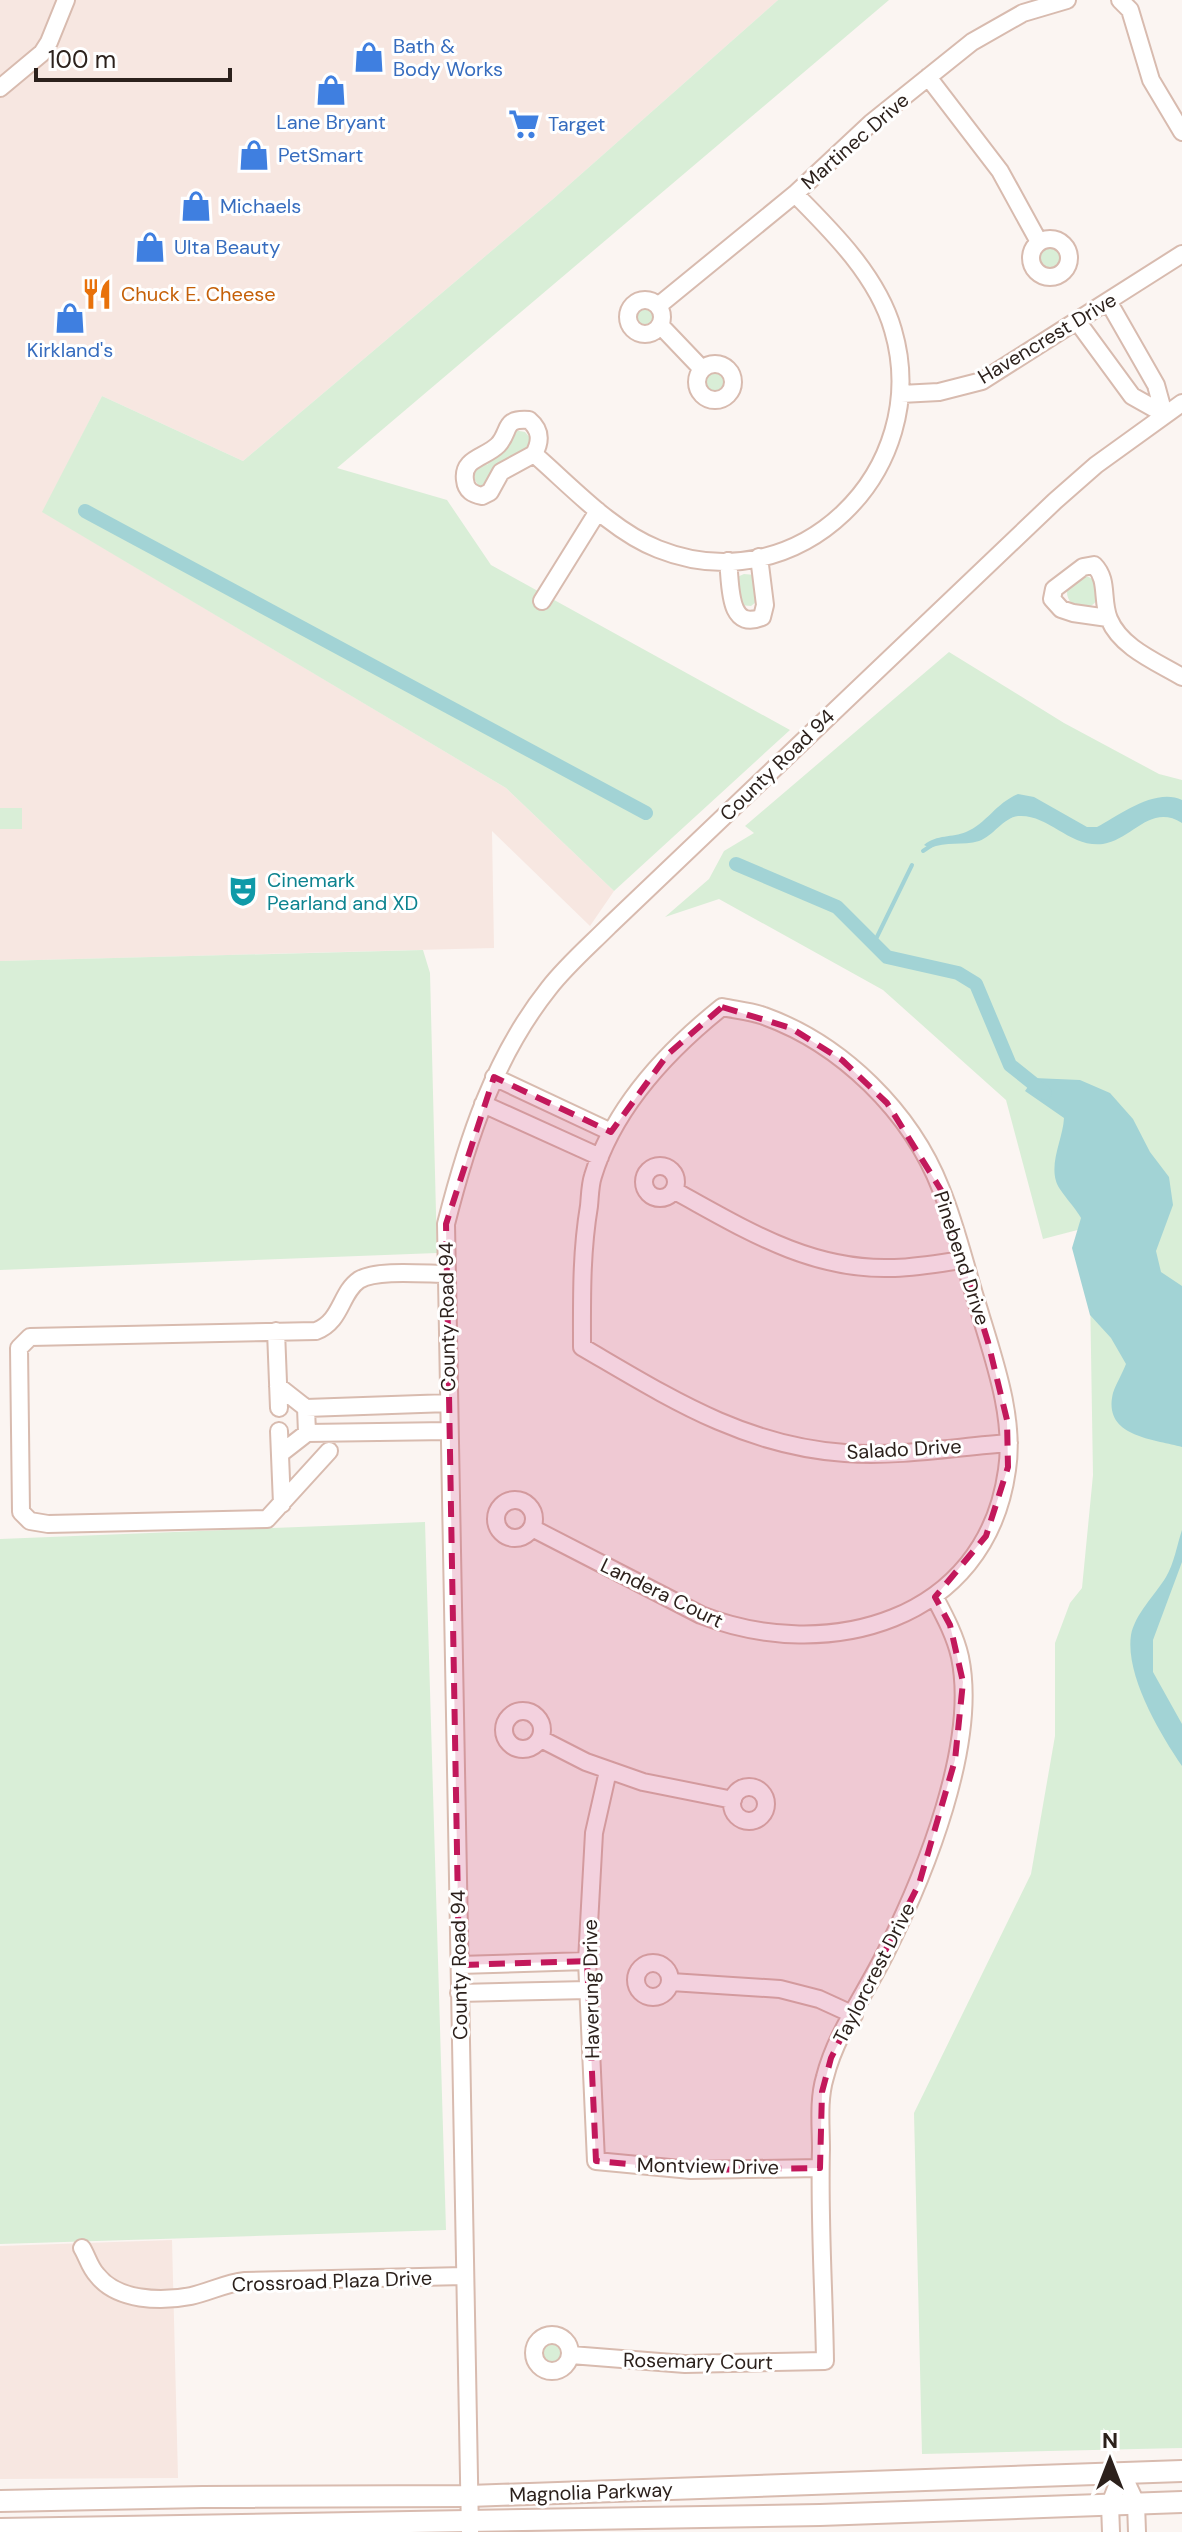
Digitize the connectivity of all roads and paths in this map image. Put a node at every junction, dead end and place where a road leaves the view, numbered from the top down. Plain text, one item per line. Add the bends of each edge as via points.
1 (66, 0) edge
2 (1067, 0) edge
3 (1126, 2) edge
4 (928, 77) junction
5 (0, 88) edge
6 (1182, 132) edge
7 (795, 194) junction
8 (1039, 242) dead end
9 (1182, 254) edge
10 (1108, 301) junction
11 (658, 306) junction
12 (1077, 321) junction
13 (660, 325) junction
14 (702, 369) dead end
15 (901, 394) junction
16 (1182, 403) edge
17 (1164, 414) junction
18 (534, 454) junction
19 (598, 511) junction
20 (759, 557) junction
21 (728, 561) junction
22 (542, 601) dead end
23 (1108, 618) dead end
24 (1182, 677) edge
25 (494, 1077) junction
26 (483, 1104) junction
27 (611, 1132) junction
28 (600, 1157) junction
29 (675, 1191) dead end
30 (963, 1260) junction
31 (447, 1274) junction
32 (276, 1331) junction
33 (278, 1386) junction
34 (449, 1403) junction
35 (279, 1408) dead end
36 (306, 1408) junction
37 (279, 1431) dead end
38 (449, 1431) junction
39 (307, 1433) junction
40 (1009, 1443) junction
41 (329, 1451) dead end
42 (280, 1454) junction
43 (282, 1504) junction
44 (532, 1528) dead end
45 (934, 1596) junction
46 (541, 1739) dead end
47 (608, 1771) junction
48 (733, 1800) dead end
49 (587, 1961) junction
50 (459, 1965) junction
51 (671, 1982) dead end
52 (588, 1990) junction
53 (459, 1993) junction
54 (854, 2015) junction
55 (596, 2161) joint
56 (820, 2168) junction
57 (82, 2248) dead end
58 (464, 2276) junction
59 (571, 2355) dead end
60 (825, 2361) joint
61 (1182, 2471) edge
62 (1122, 2473) junction
63 (791, 2485) junction
64 (298, 2496) junction
65 (469, 2496) junction
66 (0, 2501) edge
67 (1182, 2502) edge
68 (1136, 2503) junction
69 (1110, 2504) junction
70 (793, 2515) junction
71 (211, 2524) junction
72 (470, 2526) edge
73 (0, 2529) edge
74 (1111, 2532) edge
75 (1137, 2532) edge

1 - 5 street via 42,53
2 - 4 street, Martinec Drive via 1023,13 972,42
3 - 6 street via 1151,80
4 - 7 street, Martinec Drive
4 - 8 street via 1000,171
7 - 11 street, Martinec Drive
7 - 15 street via 827,227 883,304 899,351
9 - 10 street, Havencrest Drive
10 - 12 street, Havencrest Drive
10 - 17 street via 1156,385
11 - 13 street
11 - 13 street, Martinec Drive via 640,301 630,310 629,323 644,334
12 - 15 street, Havencrest Drive via 982,381 939,392
12 - 17 street via 1132,396
13 - 14 street
15 - 20 street via 883,461 855,502 803,542
16 - 17 street, County Road 94
17 - 25 street, County Road 94 via 1055,501 609,926 549,987
18 - 18 street via 501,472 482,496 466,485 469,463 500,443 514,421 529,420 537,426 540,439
18 - 19 street
19 - 21 street via 661,550
19 - 22 street
20 - 21 street
20 - 21 street via 765,605 762,617 753,620 733,609
23 - 24 street via 1126,643
25 - 26 street, County Road 94
25 - 27 street
26 - 28 street
26 - 31 street, County Road 94 via 464,1152 446,1224
27 - 28 street
27 - 30 street, Pinebend Drive via 668,1054 722,1007 762,1015 815,1041 887,1103 930,1164
28 - 40 street, Salado Drive via 583,1236 582,1347 694,1411 775,1442 879,1454
29 - 30 street via 768,1242 826,1262 891,1269
30 - 40 street, Pinebend Drive via 988,1342
31 - 32 street via 369,1275 356,1281 327,1326
31 - 34 street, County Road 94
32 - 33 street
32 - 43 street via 30,1337 19,1348 21,1512 30,1521 48,1524 267,1519
33 - 35 street
33 - 36 street
34 - 36 street
34 - 38 street, County Road 94
36 - 39 street
37 - 42 street
38 - 39 street
38 - 50 street, County Road 94
39 - 42 street
40 - 45 street, Pinebend Drive via 1004,1491 986,1536 956,1578
41 - 43 street
42 - 43 street
44 - 45 street, Landera Court via 701,1615 755,1632 843,1632 899,1615
45 - 54 street, Taylorcrest Drive via 950,1625 963,1682 955,1760 919,1884
46 - 47 street
47 - 48 street
47 - 49 street, Haverung Drive via 594,1833
49 - 50 street
49 - 52 street, Haverung Drive
50 - 53 street, County Road 94
51 - 54 street via 790,1991
52 - 53 street
52 - 55 street, Haverung Drive
53 - 58 street, County Road 94
54 - 56 street, Taylorcrest Drive via 824,2079
55 - 56 street, Montview Drive via 691,2170
56 - 60 street, Taylorcrest Drive
57 - 58 street, Crossroad Plaza Drive via 97,2276 138,2297 187,2297 245,2281
58 - 65 street, County Road 94
59 - 60 street, Rosemary Court via 685,2364
61 - 62 main road, Magnolia Parkway
62 - 63 main road, Magnolia Parkway
62 - 68 street
62 - 69 street
63 - 65 main road, Magnolia Parkway
63 - 70 main road
64 - 65 main road, Magnolia Parkway
64 - 66 main road, Magnolia Parkway
64 - 71 main road via 227,2509
65 - 72 street, County Road 94
67 - 68 main road, Magnolia Parkway
68 - 69 main road, Magnolia Parkway
68 - 75 street
69 - 70 main road, Magnolia Parkway
69 - 74 street
70 - 72 main road, Magnolia Parkway
71 - 72 main road, Magnolia Parkway
71 - 73 main road, Magnolia Parkway

